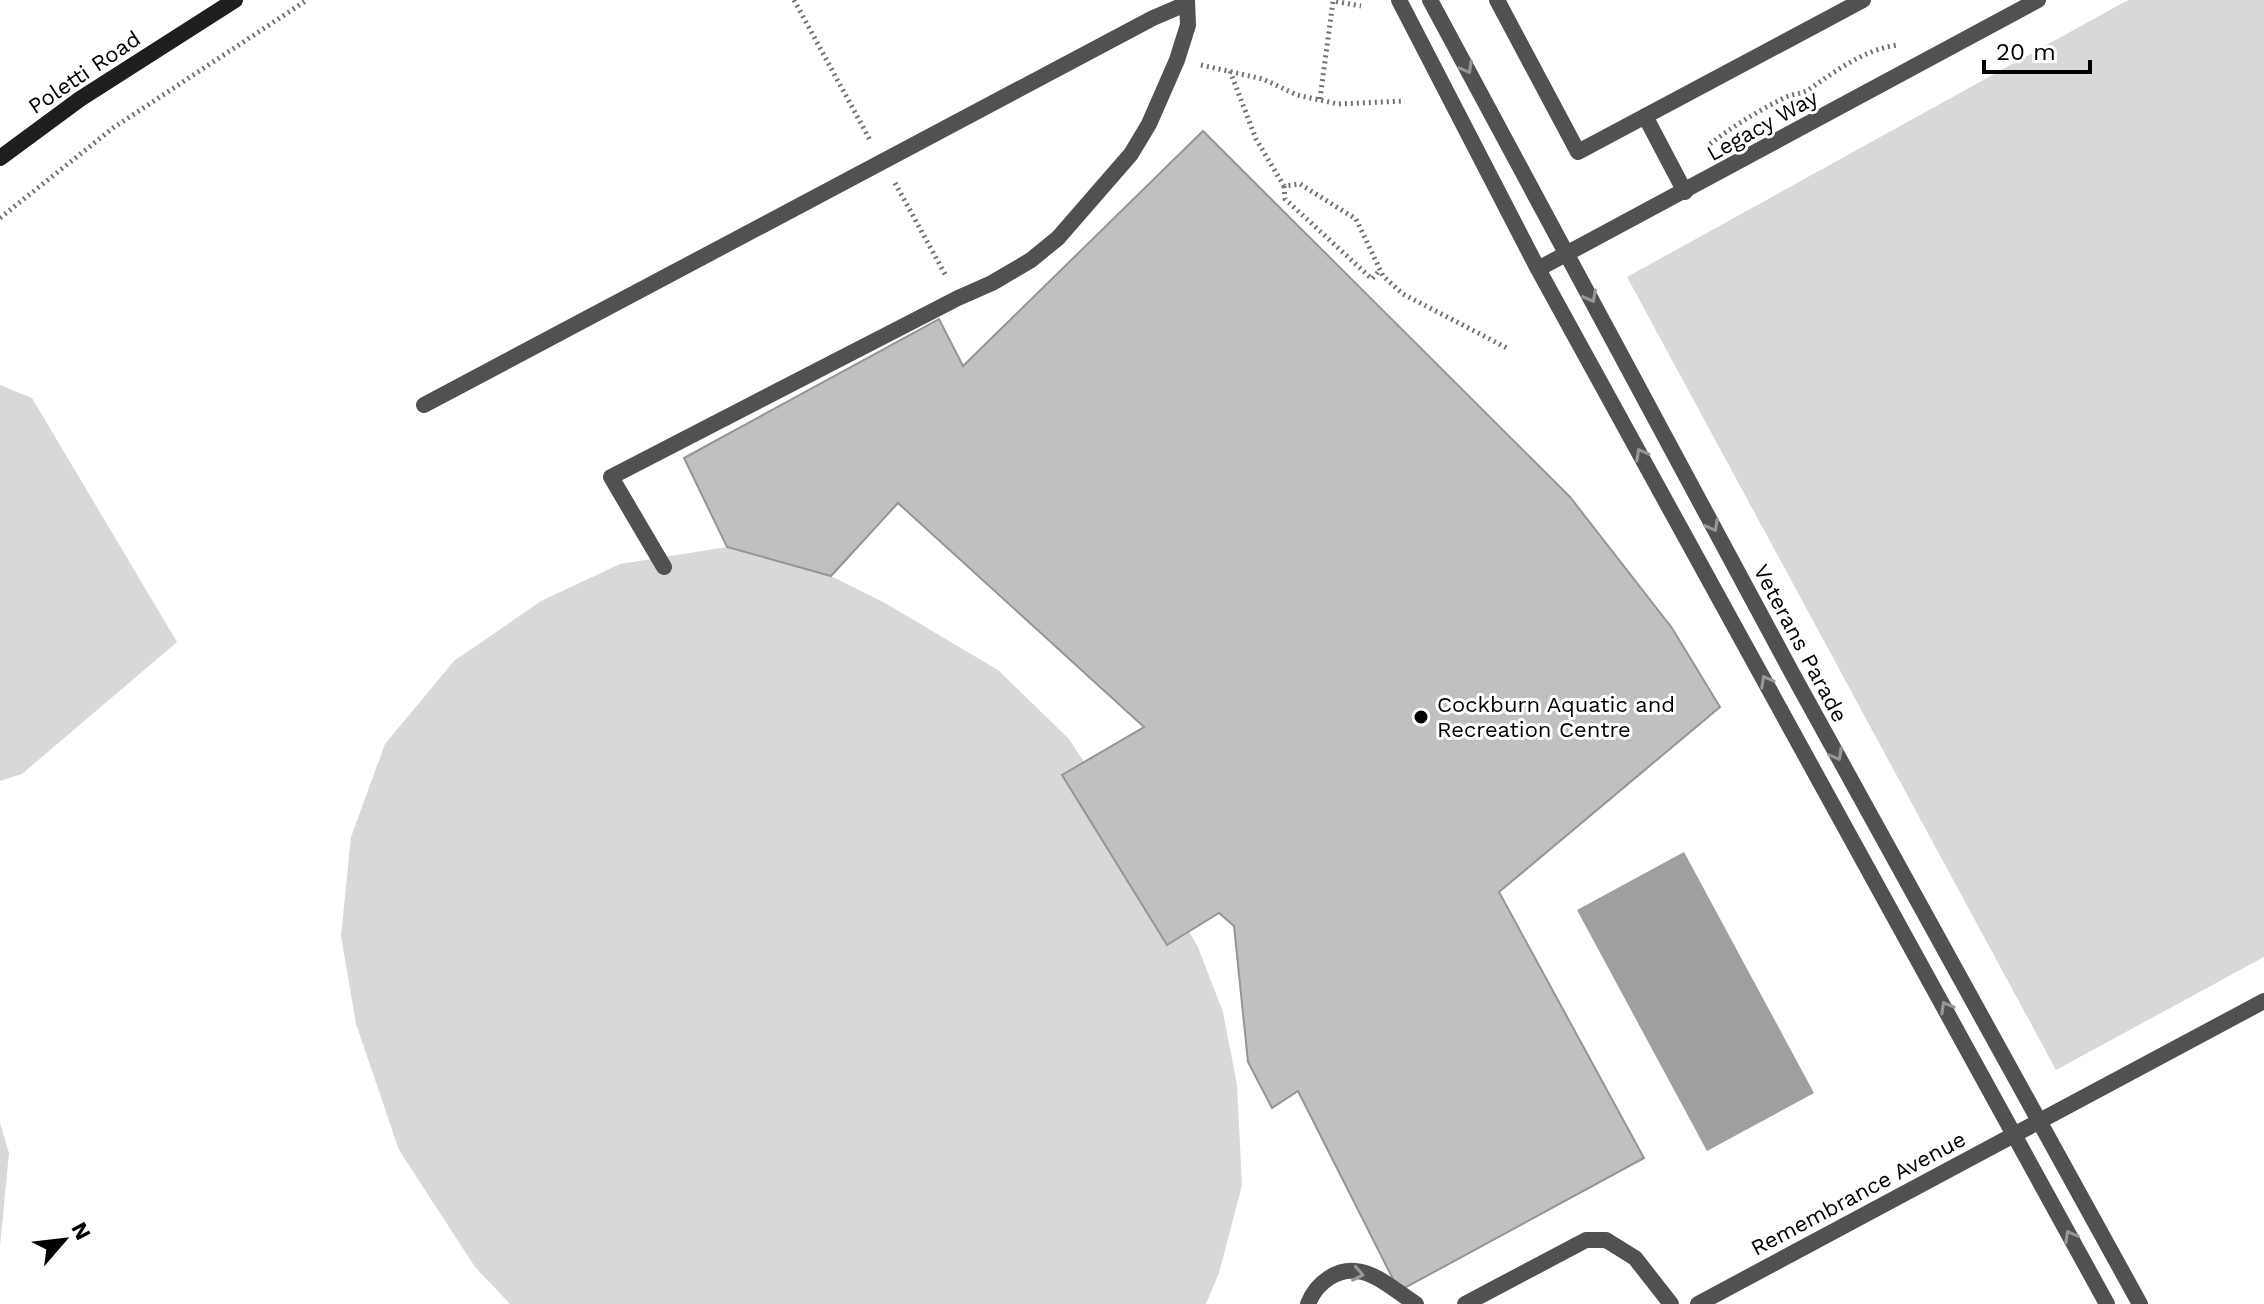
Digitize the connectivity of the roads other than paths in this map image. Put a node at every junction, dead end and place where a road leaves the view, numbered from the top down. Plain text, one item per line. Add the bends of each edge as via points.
1 (235, 0) edge
2 (1399, 0) edge
3 (1430, 0) edge
4 (1497, 0) edge
5 (1863, 0) edge
6 (2038, 0) edge
7 (1187, 2) edge
8 (1645, 116) junction
9 (0, 158) edge
10 (1685, 192) junction
11 (1568, 253) junction
12 (1538, 269) junction
13 (424, 405) dead end
14 (664, 567) dead end
15 (2264, 1001) edge
16 (2039, 1122) junction
17 (2015, 1134) junction
18 (1308, 1304) edge
19 (1416, 1304) edge
20 (1465, 1304) edge
21 (1671, 1304) edge
22 (1698, 1304) edge
23 (2107, 1304) edge
24 (2140, 1304) edge

1 - 9 main road, Poletti Road via 80,99
2 - 12 street
3 -> 11 street, Veterans Parade
4 - 8 street via 1578,152
5 - 8 street
6 - 10 street, Legacy Way
7 - 13 street
7 - 14 street via 1188,25 1154,114 1131,154 1058,238 992,283 611,477
8 - 10 street
10 - 11 street, Legacy Way
11 - 12 street, Legacy Way
11 -> 16 street, Veterans Parade
17 -> 12 street
15 - 16 street, Remembrance Avenue
16 - 17 street, Remembrance Avenue
16 - 24 street, Veterans Parade
17 - 22 street, Remembrance Avenue
23 -> 17 street
18 -> 19 street via 1326,1278 1347,1270 1364,1272
20 - 21 street via 1586,1240 1606,1240 1635,1258

